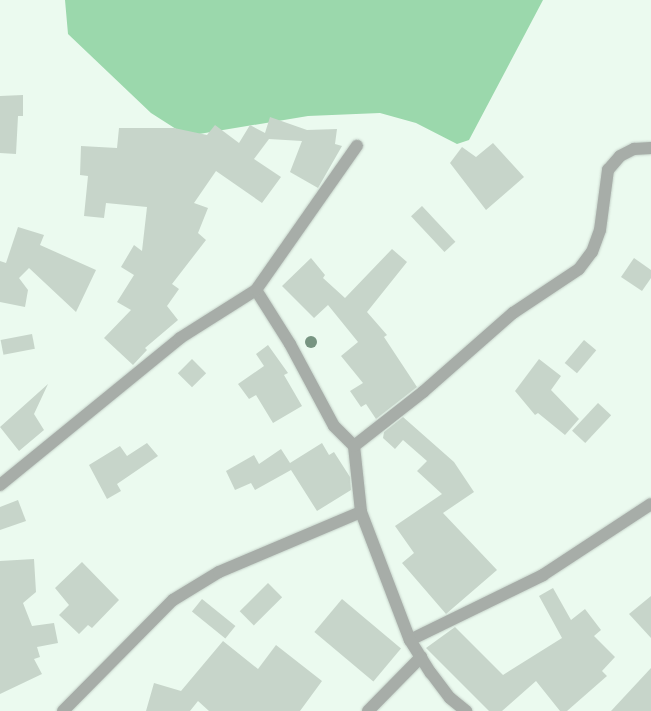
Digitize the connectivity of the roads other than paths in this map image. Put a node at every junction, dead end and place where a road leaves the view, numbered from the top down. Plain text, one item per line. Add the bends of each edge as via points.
1 (357, 146) dead end
2 (651, 148) edge
3 (256, 290) junction
4 (354, 446) junction
5 (0, 485) edge
6 (651, 504) edge
7 (361, 512) junction
8 (410, 640) junction
9 (421, 657) junction
10 (63, 711) edge
11 (368, 711) edge
12 (466, 711) edge

1 - 3 street
2 - 4 street via 634,149 620,156 608,170 600,230 592,252 579,269 513,312 429,387
3 - 4 street via 290,344 334,426
3 - 5 street via 180,338
4 - 7 street
6 - 8 street via 543,575
7 - 8 street
7 - 10 street via 226,568 173,600
8 - 9 street
9 - 11 street
9 - 12 street via 450,698

